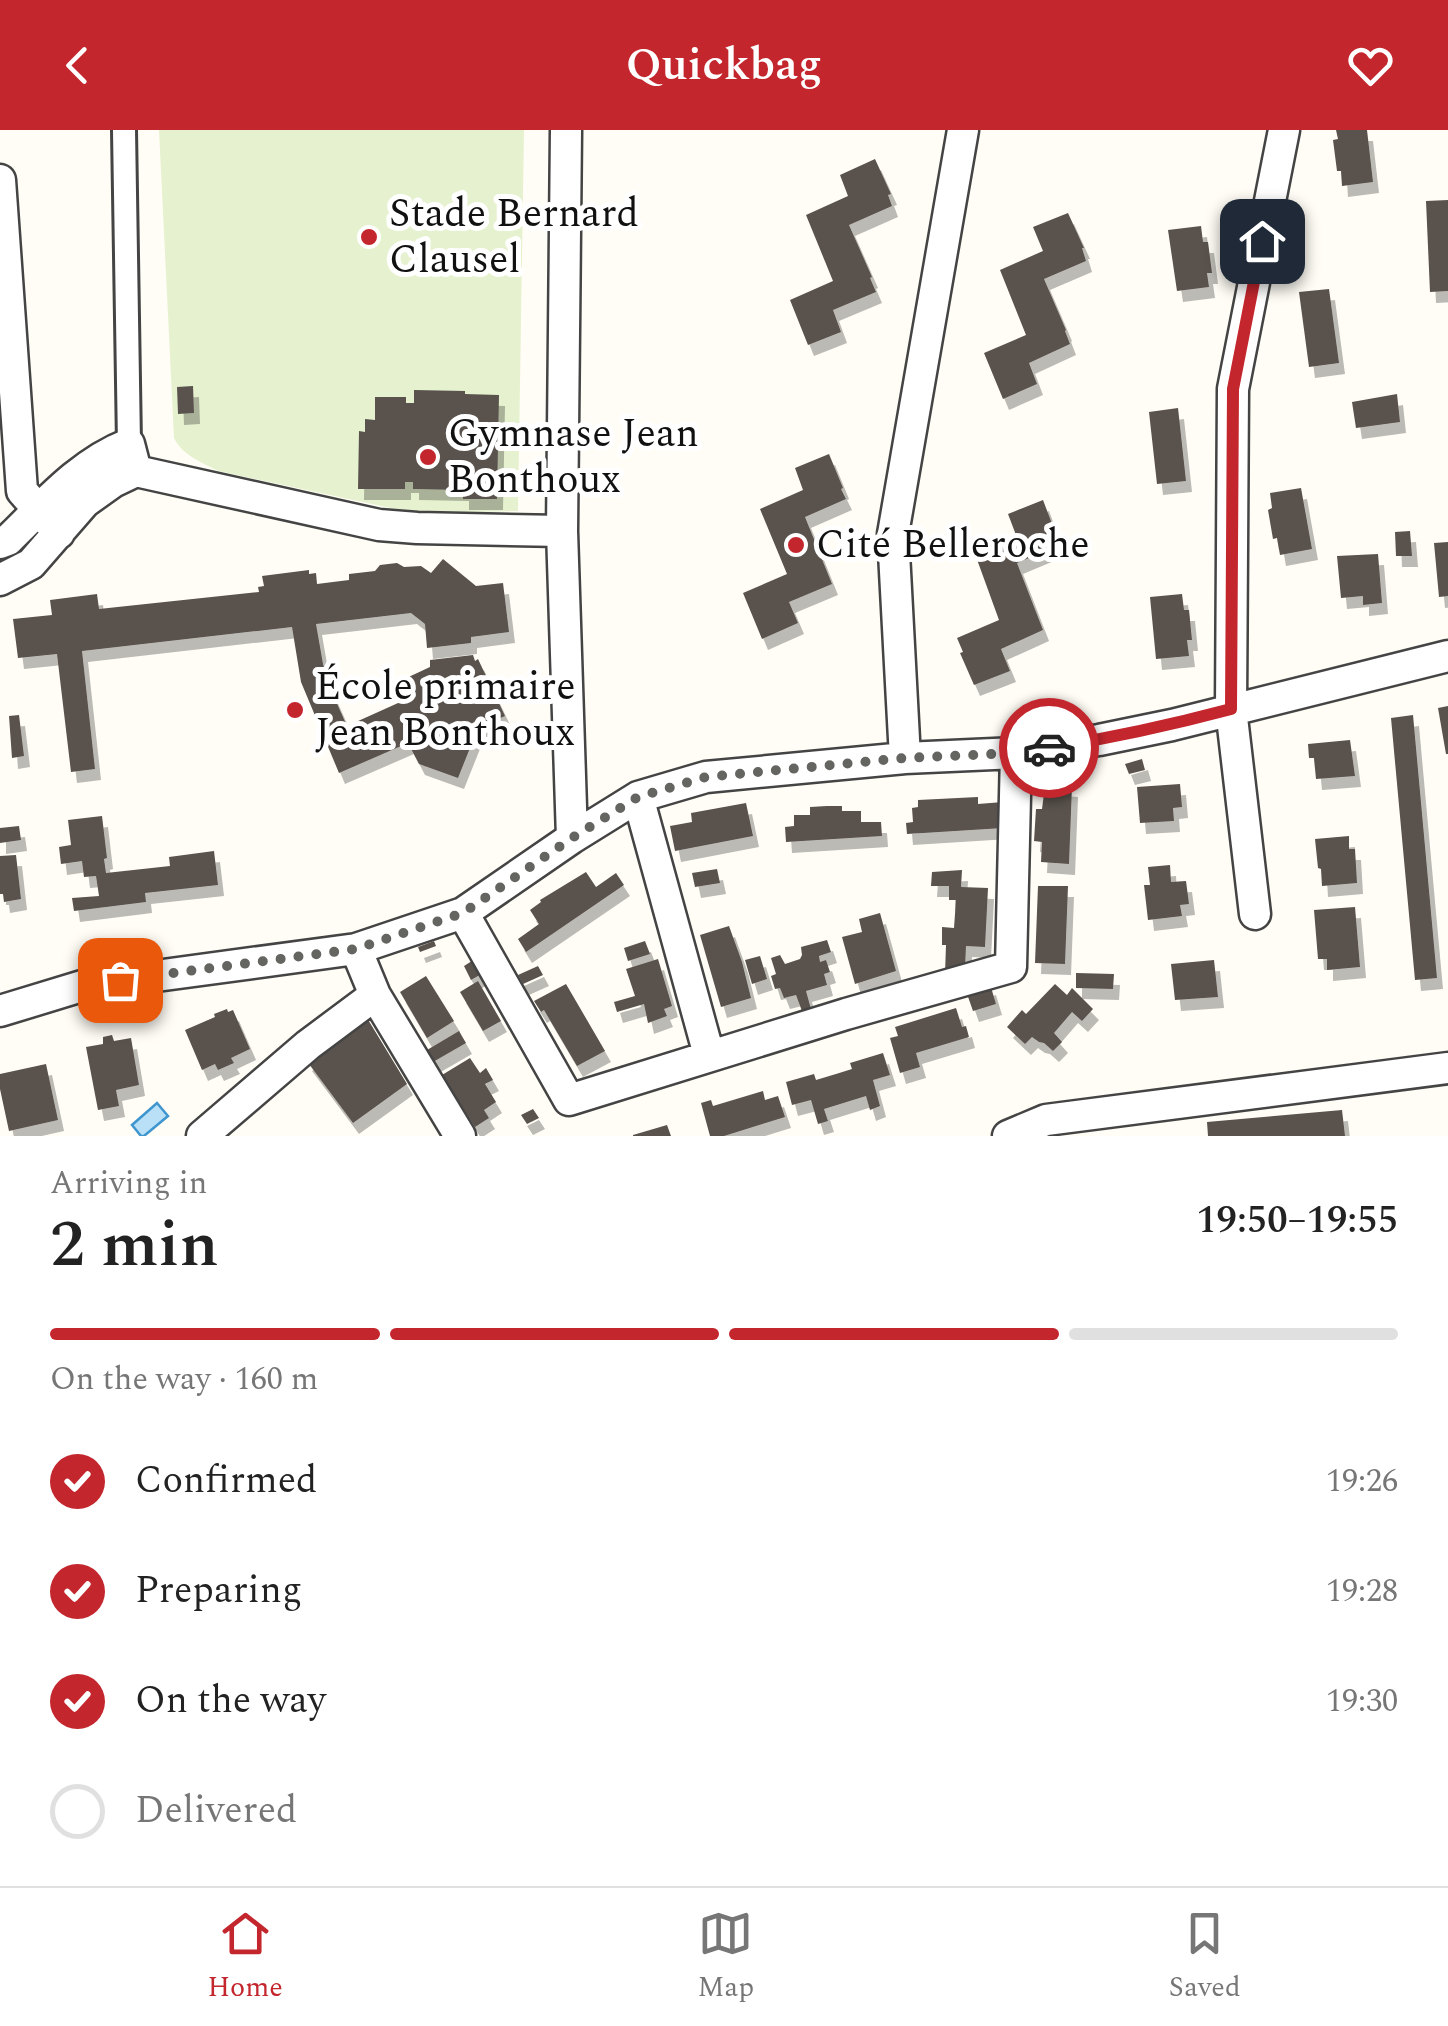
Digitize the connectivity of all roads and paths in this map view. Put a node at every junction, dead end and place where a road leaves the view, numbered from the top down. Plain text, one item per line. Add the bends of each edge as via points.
1 (124, 130) edge
2 (566, 130) edge
3 (963, 130) edge
4 (1284, 130) edge
5 (0, 180) edge
6 (133, 457) junction
7 (49, 521) junction
8 (562, 531) junction
9 (0, 544) edge
10 (0, 580) edge
11 (1448, 656) edge
12 (1231, 709) junction
13 (1016, 753) junction
14 (905, 758) junction
15 (638, 797) junction
16 (572, 838) junction
17 (463, 913) junction
18 (1255, 914) dead end
19 (356, 949) junction
20 (375, 995) junction
21 (0, 1012) edge
22 (709, 1055) junction
23 (1448, 1068) edge
24 (202, 1136) edge
25 (460, 1136) edge
26 (1008, 1136) edge

1 - 6 street
2 - 8 street
3 - 14 street via 894,534
4 - 12 street via 1233,389
5 - 7 street via 22,490
6 - 7 street via 113,482
6 - 8 street via 378,525
7 - 9 street
7 - 10 street via 31,564
8 - 16 street
11 - 12 street
12 - 13 street
12 - 18 street
13 - 14 street
13 - 22 street via 1011,968
14 - 15 street via 706,777
15 - 16 street
15 - 22 street
16 - 17 street
17 - 19 street
17 - 22 street via 568,1100
19 - 20 street
19 - 21 street via 82,986
20 - 24 street
20 - 25 street
23 - 26 street via 1046,1120

